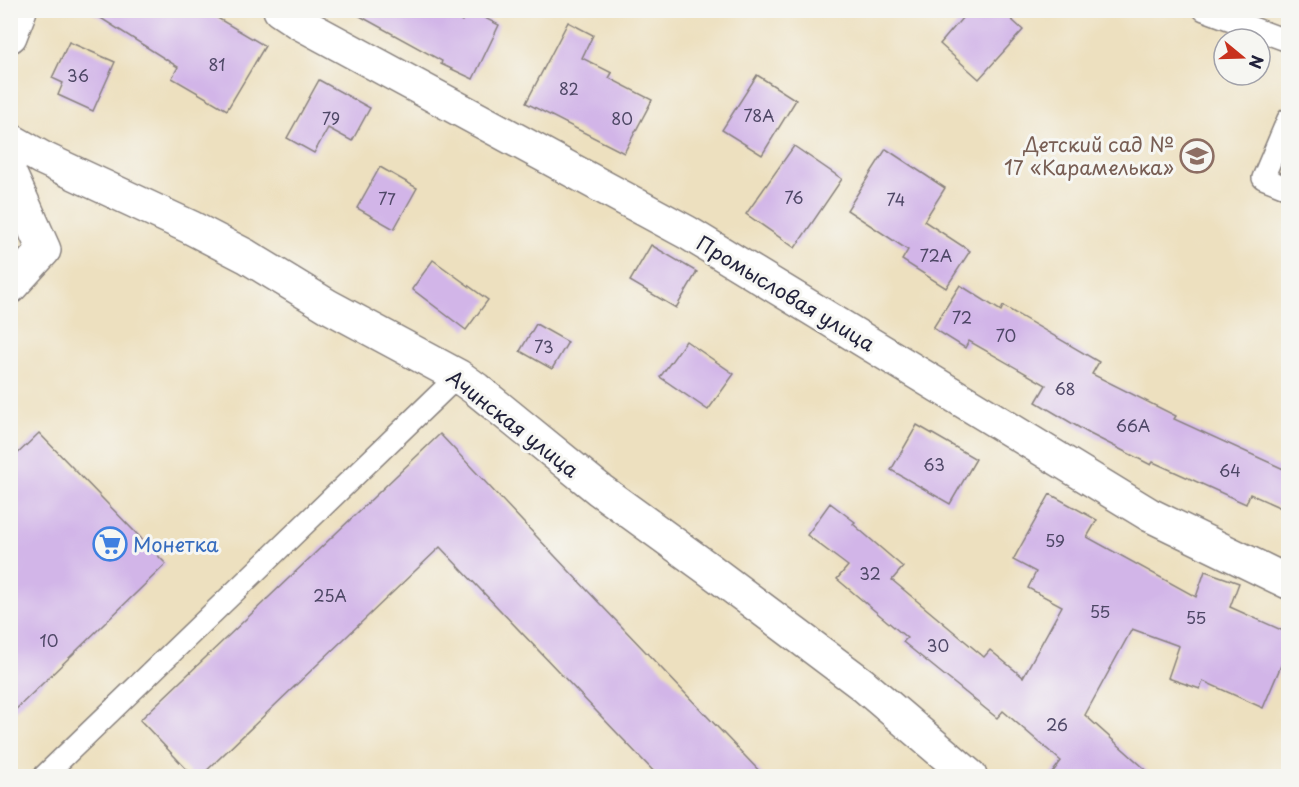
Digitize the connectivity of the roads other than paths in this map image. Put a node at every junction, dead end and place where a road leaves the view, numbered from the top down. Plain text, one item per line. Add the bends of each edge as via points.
1 (20, 10) edge
2 (280, 10) edge
3 (1204, 10) edge
4 (10, 36) edge
5 (1288, 41) edge
6 (1288, 119) edge
7 (10, 140) edge
8 (10, 174) edge
9 (1288, 188) edge
10 (10, 287) edge
11 (458, 376) junction
12 (1288, 582) edge
13 (44, 777) edge
14 (970, 777) edge

1 - 4 street
2 - 12 street, Промысловая улица via 688,233 1150,515
3 - 5 lane
6 - 9 lane via 1263,178
7 - 11 street, Ачинская улица via 246,256 328,306
8 - 10 street via 44,250
11 - 13 lane
11 - 14 street, Ачинская улица via 600,490 862,684

